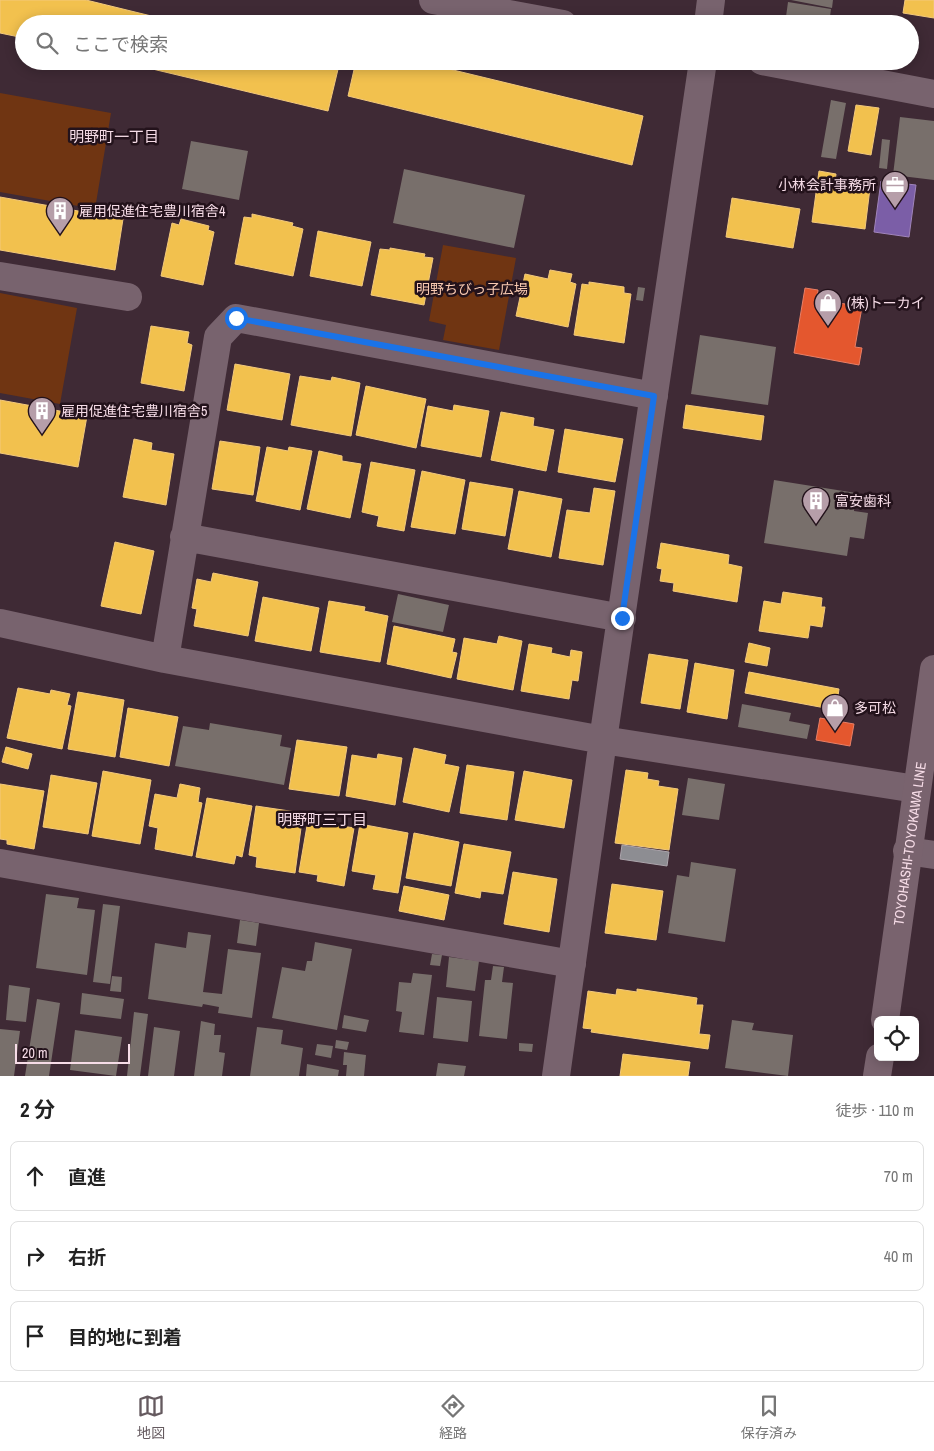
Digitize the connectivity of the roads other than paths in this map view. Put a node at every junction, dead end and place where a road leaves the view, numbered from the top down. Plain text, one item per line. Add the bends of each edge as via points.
1 (433, 0) edge
2 (711, 0) edge
3 (514, 15) edge
4 (709, 15) edge
5 (702, 70) edge
6 (809, 70) edge
7 (934, 94) edge
8 (0, 276) edge
9 (128, 297) dead end
10 (654, 396) junction
11 (184, 537) junction
12 (622, 618) junction
13 (0, 625) edge
14 (164, 659) junction
15 (934, 669) edge
16 (603, 740) junction
17 (916, 789) junction
18 (907, 851) junction
19 (934, 855) edge
20 (0, 863) edge
21 (572, 964) junction
22 (886, 1016) edge
23 (879, 1061) edge
24 (556, 1076) edge
25 (877, 1076) edge

1 - 3 street
2 - 4 street
5 - 10 street
6 - 7 street
8 - 9 street
10 - 11 street via 236,318 218,338
10 - 12 street
11 - 12 street
11 - 14 street
12 - 16 street
13 - 14 street
14 - 16 street
15 - 17 main road, TOYOHASHI-TOYOKAWA LINE
16 - 17 street
16 - 21 street
17 - 18 main road, TOYOHASHI-TOYOKAWA LINE
18 - 19 street
18 - 22 main road, TOYOHASHI-TOYOKAWA LINE
20 - 21 street
21 - 24 street
23 - 25 main road

